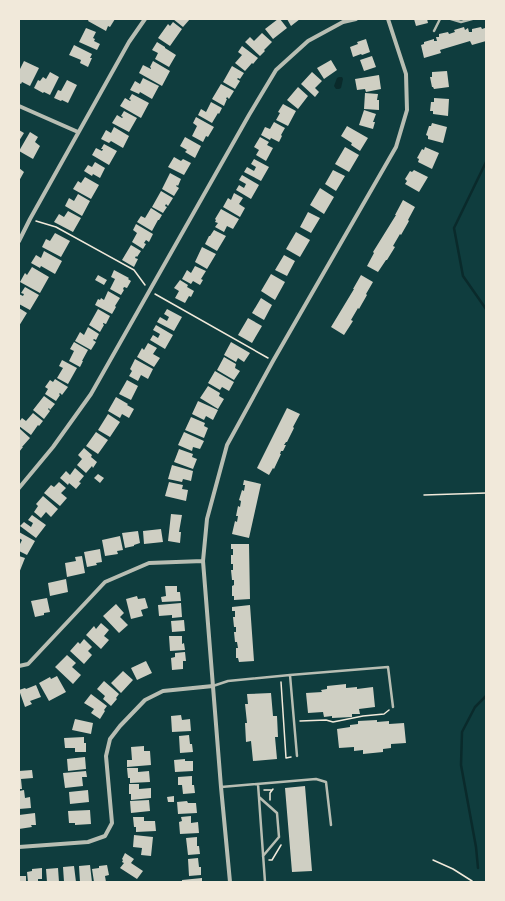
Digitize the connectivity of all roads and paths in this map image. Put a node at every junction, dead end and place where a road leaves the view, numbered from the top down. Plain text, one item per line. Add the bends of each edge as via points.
1 (145, 19) edge
2 (356, 19) edge
3 (388, 19) edge
4 (440, 19) edge
5 (451, 19) edge
6 (472, 19) edge
7 (434, 31) dead end
8 (19, 106) edge
9 (78, 132) junction
10 (19, 240) edge
11 (19, 488) edge
12 (486, 493) edge
13 (424, 495) dead end
14 (203, 561) junction
15 (19, 666) edge
16 (290, 675) junction
17 (280, 676) junction
18 (213, 686) junction
19 (393, 707) joint
20 (294, 722) junction
21 (297, 756) joint
22 (258, 784) junction
23 (221, 787) junction
24 (274, 787) dead end
25 (259, 797) junction
26 (274, 804) dead end
27 (331, 825) dead end
28 (282, 843) dead end
29 (19, 847) edge
30 (263, 858) junction
31 (433, 860) dead end
32 (472, 881) dead end
33 (230, 882) edge
34 (265, 882) edge

1 - 9 street via 129,42
2 - 11 street via 343,22 308,41 276,70 91,394 53,447
3 - 14 street via 406,74 407,110 396,147 227,445 207,519
4 - 7 lane
5 - 6 lane via 461,22
8 - 9 street
9 - 10 street
12 - 13 path
14 - 15 street via 149,563 105,582 28,664
14 - 18 street
16 - 17 lane
16 - 19 lane via 388,667
16 - 20 lane
17 - 18 lane via 228,681
17 - 21 path via 286,758
18 - 23 street
18 - 29 street via 163,691 145,700 110,739 106,756 112,823 105,836 88,842
19 - 20 path via 384,714 333,722
20 - 21 lane
22 - 23 lane
22 - 25 lane
22 - 27 lane via 316,779 326,782
23 - 33 street
24 - 26 path via 270,799
25 - 30 lane
25 - 30 lane via 277,813 279,836
28 - 30 path via 272,860
30 - 34 lane
31 - 32 path

